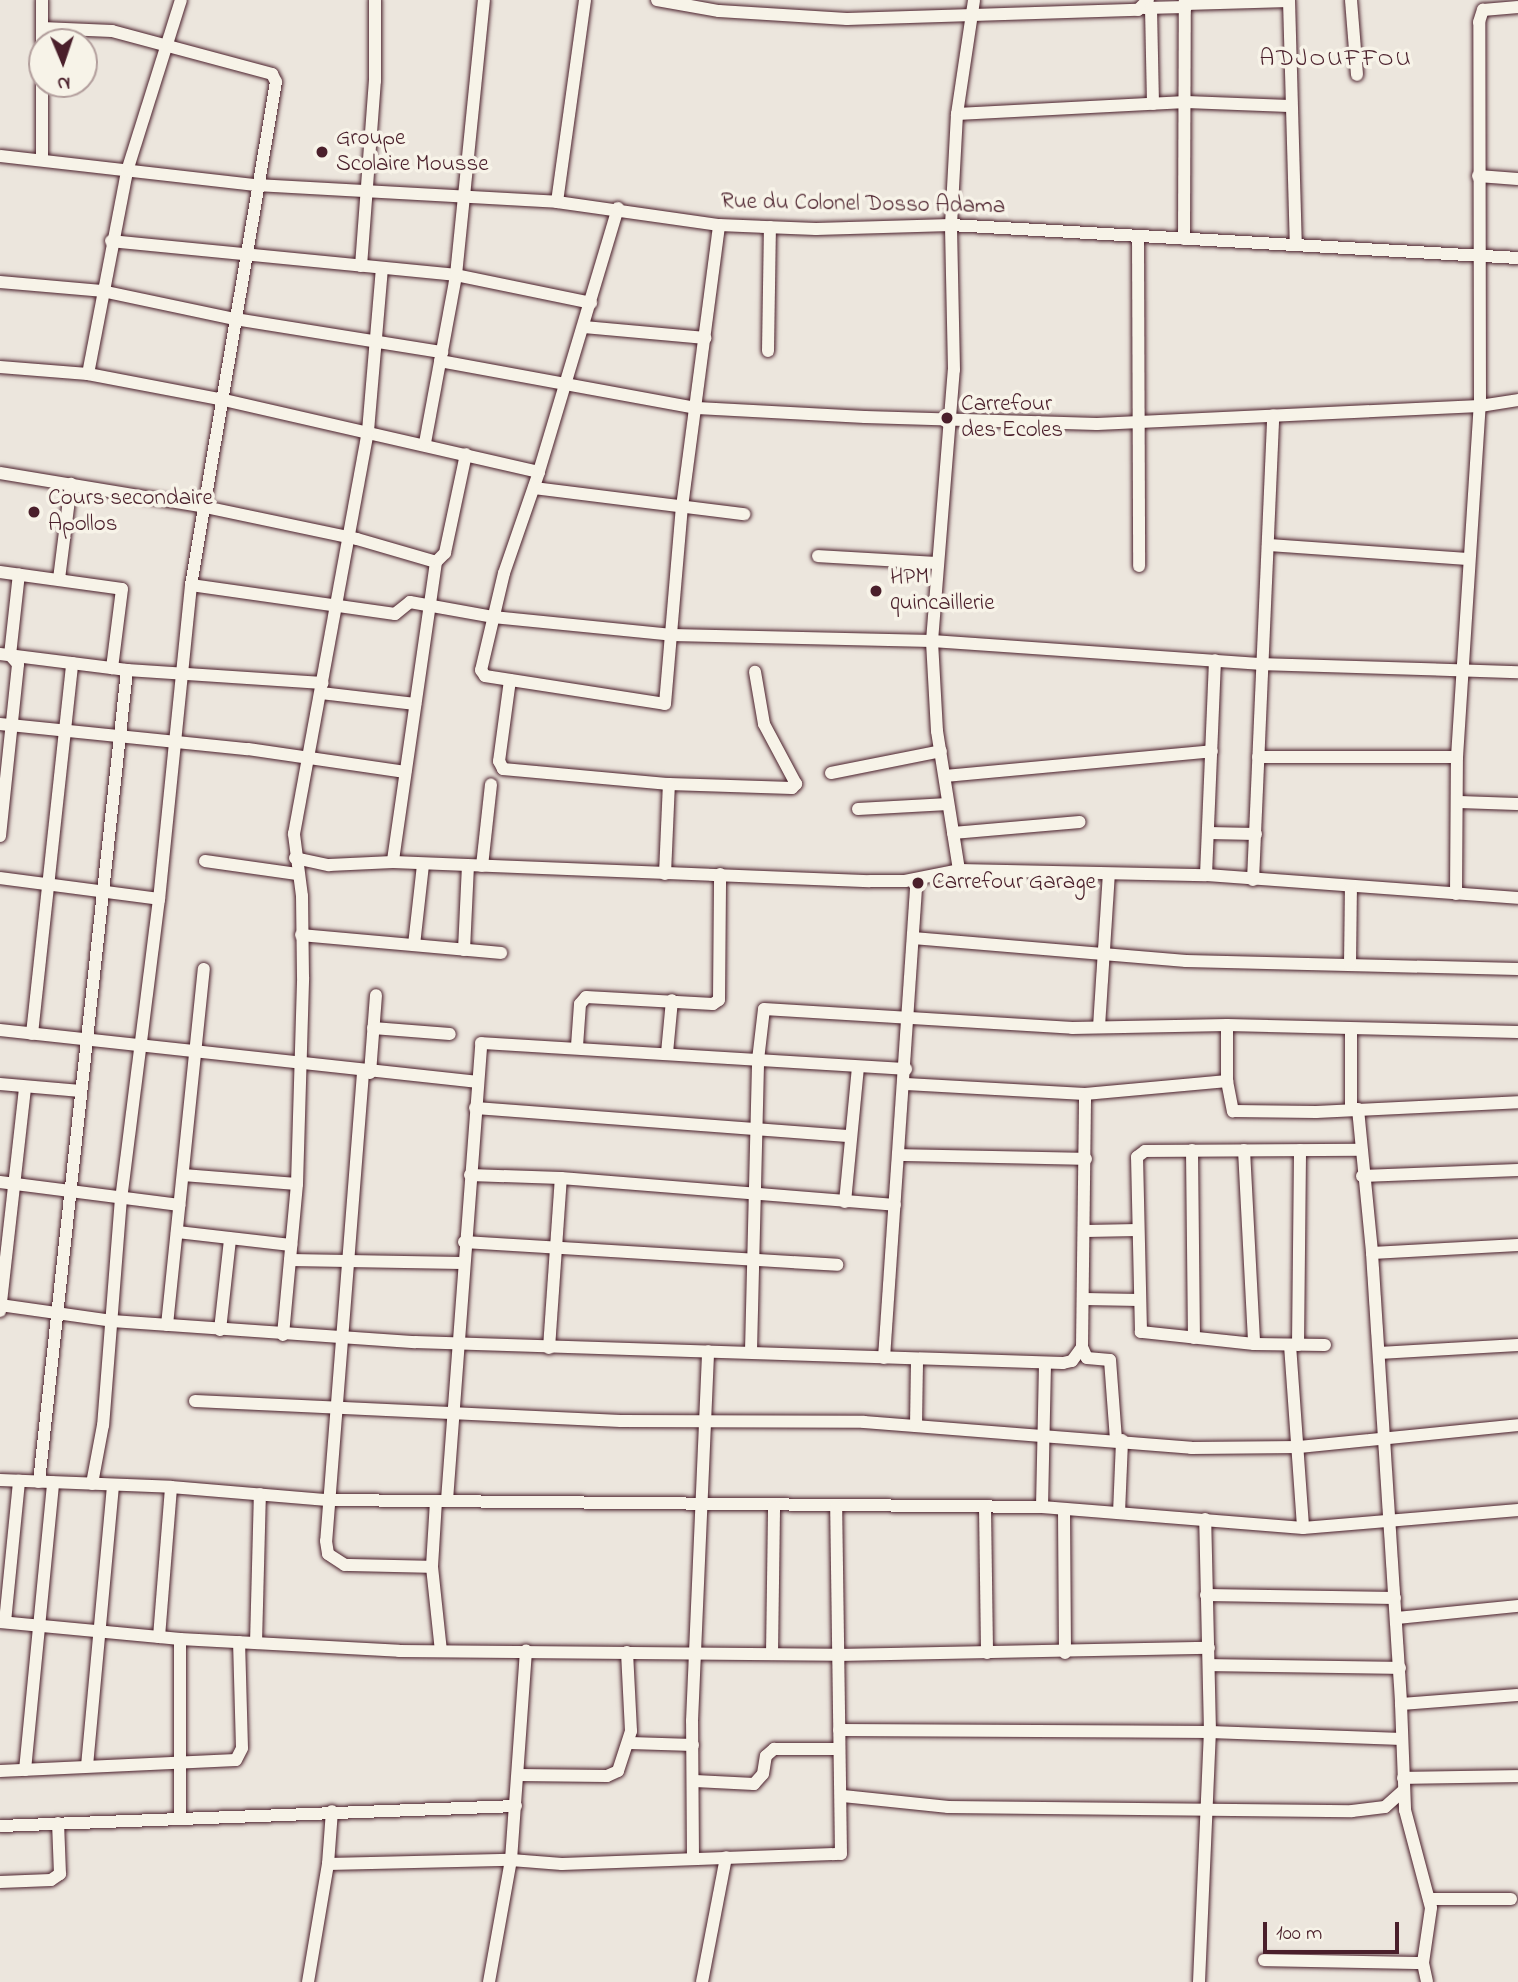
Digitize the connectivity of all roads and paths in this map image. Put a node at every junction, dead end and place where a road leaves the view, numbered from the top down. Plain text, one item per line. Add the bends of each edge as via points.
1 (42, 0) edge
2 (181, 0) edge
3 (375, 0) edge
4 (484, 0) edge
5 (585, 0) edge
6 (657, 0) edge
7 (974, 0) edge
8 (1351, 0) edge
9 (1289, 1) edge
10 (1186, 4) edge
11 (1147, 5) edge
12 (1518, 7) edge
13 (972, 16) junction
14 (42, 28) edge
15 (98, 30) edge
16 (166, 48) junction
17 (1357, 75) dead end
18 (42, 98) edge
19 (1186, 103) junction
20 (1153, 104) junction
21 (1289, 106) junction
22 (957, 114) junction
23 (0, 156) edge
24 (42, 159) junction
25 (127, 171) junction
26 (1478, 176) junction
27 (1518, 179) edge
28 (256, 185) junction
29 (367, 194) junction
30 (465, 198) junction
31 (556, 202) junction
32 (618, 208) junction
33 (719, 225) junction
34 (951, 225) junction
35 (770, 227) junction
36 (1138, 236) junction
37 (1184, 239) junction
38 (111, 241) junction
39 (1296, 245) junction
40 (1477, 253) junction
41 (246, 254) junction
42 (1518, 258) edge
43 (361, 266) junction
44 (382, 269) junction
45 (456, 275) junction
46 (0, 282) edge
47 (102, 291) junction
48 (591, 303) junction
49 (235, 319) junction
50 (584, 327) junction
51 (706, 338) junction
52 (376, 340) junction
53 (768, 351) dead end
54 (441, 356) junction
55 (0, 367) edge
56 (88, 374) junction
57 (564, 386) junction
58 (224, 400) junction
59 (1518, 400) edge
60 (1480, 406) junction
61 (697, 408) junction
62 (1273, 415) junction
63 (949, 419) junction
64 (1137, 420) junction
65 (368, 431) junction
66 (425, 443) junction
67 (466, 454) junction
68 (540, 472) junction
69 (0, 473) edge
70 (71, 484) junction
71 (534, 488) junction
72 (205, 507) junction
73 (682, 507) junction
74 (744, 514) dead end
75 (346, 537) junction
76 (1268, 545) junction
77 (818, 556) dead end
78 (1469, 559) junction
79 (436, 562) junction
80 (935, 564) junction
81 (1139, 566) dead end
82 (0, 572) edge
83 (19, 574) junction
84 (59, 579) junction
85 (191, 585) junction
86 (334, 606) junction
87 (428, 608) junction
88 (493, 617) junction
89 (672, 635) junction
90 (932, 641) junction
91 (5, 654) edge
92 (1215, 660) junction
93 (72, 663) junction
94 (1259, 664) junction
95 (112, 668) junction
96 (127, 670) junction
97 (1462, 671) junction
98 (183, 672) junction
99 (755, 672) dead end
100 (1518, 672) edge
101 (510, 680) junction
102 (322, 688) junction
103 (415, 704) junction
104 (6, 725) edge
105 (68, 731) junction
106 (119, 736) junction
107 (174, 741) junction
108 (941, 751) junction
109 (1212, 751) junction
110 (1258, 757) junction
111 (1457, 757) junction
112 (311, 758) junction
113 (405, 772) junction
114 (831, 773) dead end
115 (945, 776) junction
116 (491, 784) dead end
117 (669, 784) junction
118 (1458, 802) junction
119 (948, 804) junction
120 (1518, 804) edge
121 (858, 809) dead end
122 (1080, 822) dead end
123 (953, 833) junction
124 (1208, 833) junction
125 (1256, 834) junction
126 (0, 836) edge
127 (295, 858) junction
128 (205, 862) dead end
129 (393, 862) junction
130 (423, 865) junction
131 (475, 866) junction
132 (959, 870) junction
133 (297, 874) junction
134 (665, 874) junction
135 (720, 874) junction
136 (1109, 874) junction
137 (1206, 875) junction
138 (0, 878) edge
139 (916, 880) junction
140 (1253, 880) junction
141 (48, 884) junction
142 (1352, 888) junction
143 (101, 890) junction
144 (1456, 894) junction
145 (1518, 898) edge
146 (159, 899) junction
147 (301, 935) junction
148 (913, 939) junction
149 (414, 945) junction
150 (464, 950) junction
151 (501, 953) dead end
152 (1104, 957) junction
153 (1350, 964) junction
154 (204, 969) dead end
155 (1518, 969) edge
156 (376, 995) dead end
157 (672, 1000) junction
158 (909, 1019) junction
159 (1227, 1025) junction
160 (1099, 1027) junction
161 (373, 1028) junction
162 (1351, 1029) junction
163 (0, 1030) edge
164 (1518, 1032) edge
165 (32, 1034) junction
166 (450, 1034) dead end
167 (86, 1041) junction
168 (141, 1046) junction
169 (577, 1046) junction
170 (667, 1053) junction
171 (194, 1054) junction
172 (758, 1060) junction
173 (300, 1064) junction
174 (858, 1068) junction
175 (906, 1069) junction
176 (366, 1073) junction
177 (1227, 1081) junction
178 (476, 1082) junction
179 (0, 1083) edge
180 (906, 1084) junction
181 (25, 1087) junction
182 (81, 1091) junction
183 (1085, 1094) junction
184 (1518, 1102) edge
185 (475, 1108) junction
186 (1354, 1109) junction
187 (756, 1125) junction
188 (848, 1136) junction
189 (1192, 1150) junction
190 (1244, 1150) junction
191 (1300, 1150) junction
192 (1360, 1150) junction
193 (899, 1155) junction
194 (1086, 1159) junction
195 (1518, 1170) edge
196 (183, 1175) junction
197 (470, 1175) junction
198 (1362, 1176) junction
199 (561, 1178) junction
200 (0, 1182) edge
201 (16, 1184) junction
202 (297, 1184) junction
203 (71, 1191) junction
204 (755, 1196) junction
205 (121, 1198) junction
206 (845, 1202) junction
207 (180, 1205) junction
208 (895, 1205) junction
209 (1138, 1230) junction
210 (1086, 1231) junction
211 (177, 1232) junction
212 (230, 1239) junction
213 (464, 1242) junction
214 (291, 1245) junction
215 (1518, 1245) edge
216 (556, 1248) junction
217 (1372, 1253) junction
218 (754, 1258) junction
219 (290, 1260) junction
220 (348, 1263) junction
221 (462, 1263) junction
222 (837, 1265) dead end
223 (1085, 1299) junction
224 (1139, 1300) junction
225 (0, 1305) edge
226 (0, 1311) edge
227 (57, 1313) junction
228 (113, 1321) junction
229 (167, 1325) junction
230 (220, 1330) junction
231 (284, 1335) junction
232 (344, 1338) junction
233 (1194, 1338) junction
234 (457, 1343) junction
235 (1254, 1344) junction
236 (1294, 1345) junction
237 (1325, 1345) dead end
238 (1518, 1345) edge
239 (1082, 1347) junction
240 (549, 1348) junction
241 (708, 1351) junction
242 (751, 1351) junction
243 (1379, 1353) junction
244 (884, 1358) junction
245 (918, 1359) junction
246 (1045, 1363) junction
247 (195, 1401) dead end
248 (333, 1409) junction
249 (452, 1414) junction
250 (704, 1420) junction
251 (1518, 1425) edge
252 (916, 1426) junction
253 (1042, 1435) junction
254 (1385, 1438) junction
255 (1119, 1440) junction
256 (1299, 1447) junction
257 (0, 1480) edge
258 (19, 1481) junction
259 (39, 1482) junction
260 (53, 1482) junction
261 (92, 1484) junction
262 (113, 1485) junction
263 (171, 1486) junction
264 (260, 1494) junction
265 (327, 1500) junction
266 (442, 1500) junction
267 (703, 1503) junction
268 (774, 1505) junction
269 (836, 1506) junction
270 (985, 1507) junction
271 (1042, 1507) junction
272 (1064, 1510) junction
273 (1518, 1510) edge
274 (1119, 1513) junction
275 (1205, 1519) junction
276 (1389, 1520) junction
277 (1303, 1528) junction
278 (432, 1567) junction
279 (1206, 1595) junction
280 (1395, 1598) junction
281 (1518, 1606) edge
282 (1397, 1618) junction
283 (3, 1622) edge
284 (39, 1627) junction
285 (102, 1633) junction
286 (159, 1637) junction
287 (180, 1639) junction
288 (239, 1642) junction
289 (256, 1643) junction
290 (1209, 1648) junction
291 (441, 1651) junction
292 (526, 1651) junction
293 (627, 1652) junction
294 (697, 1652) junction
295 (987, 1653) junction
296 (1065, 1653) junction
297 (772, 1654) junction
298 (836, 1655) junction
299 (1210, 1665) junction
300 (1400, 1668) junction
301 (1518, 1695) edge
302 (1401, 1704) junction
303 (839, 1730) junction
304 (1210, 1732) junction
305 (1402, 1739) junction
306 (630, 1743) junction
307 (693, 1745) junction
308 (839, 1749) junction
309 (179, 1764) junction
310 (87, 1766) junction
311 (25, 1770) junction
312 (0, 1771) edge
313 (518, 1775) junction
314 (1518, 1776) edge
315 (695, 1781) junction
316 (1403, 1784) junction
317 (842, 1796) junction
318 (516, 1806) junction
319 (1209, 1807) junction
320 (332, 1811) junction
321 (180, 1816) junction
322 (58, 1823) junction
323 (0, 1826) edge
324 (693, 1857) junction
325 (726, 1857) junction
326 (511, 1860) junction
327 (328, 1864) junction
328 (0, 1882) edge
329 (1429, 1899) junction
330 (1511, 1899) dead end
331 (1264, 1960) dead end
332 (1423, 1963) junction
333 (308, 1982) edge
334 (489, 1982) edge
335 (702, 1982) edge
336 (1199, 1982) edge
337 (1427, 1982) edge

1 - 14 street
2 - 16 street
3 - 29 street
4 - 30 street
5 - 31 street
6 - 13 street via 803,18
7 - 13 street
8 - 17 street
9 - 10 street
9 - 21 street
10 - 11 street
10 - 19 street
11 - 13 street
11 - 20 street
12 - 26 street via 1480,14
13 - 22 street
15 - 16 street
16 - 25 street
16 - 28 street via 276,76
18 - 24 street
19 - 20 street
19 - 21 street
19 - 37 street
20 - 22 street
21 - 39 street
22 - 34 street
23 - 24 street, Rue du Colonel Dosso Adama
24 - 25 street, Rue du Colonel Dosso Adama
25 - 28 street, Rue du Colonel Dosso Adama
25 - 38 street
26 - 27 street
26 - 40 street
28 - 29 street, Rue du Colonel Dosso Adama
28 - 41 street
29 - 30 street, Rue du Colonel Dosso Adama
29 - 43 street
30 - 31 street, Rue du Colonel Dosso Adama
30 - 45 street
31 - 32 street, Rue du Colonel Dosso Adama
32 - 33 street, Rue du Colonel Dosso Adama
32 - 48 street
33 - 35 street, Rue du Colonel Dosso Adama
33 - 51 street
34 - 35 street, Rue du Colonel Dosso Adama
34 - 36 street, Rue du Colonel Dosso Adama
34 - 63 street via 954,370
35 - 53 street
36 - 37 street, Rue du Colonel Dosso Adama
36 - 64 street
37 - 39 street, Rue du Colonel Dosso Adama
38 - 41 street
38 - 47 street
39 - 40 street, Rue du Colonel Dosso Adama
40 - 42 street, Rue du Colonel Dosso Adama
40 - 60 street
41 - 43 street
41 - 49 street
43 - 44 street
44 - 45 street
44 - 52 street
45 - 48 street
45 - 54 street
46 - 47 street
47 - 49 street
47 - 56 street
48 - 50 street
49 - 52 street
49 - 58 street
50 - 51 street
50 - 57 street
51 - 61 street
52 - 54 street
52 - 65 street
54 - 57 street
54 - 66 street
55 - 56 street
56 - 58 street
57 - 61 street
57 - 68 street
58 - 65 street
58 - 72 street
59 - 60 street
60 - 62 street
60 - 78 street
61 - 63 street
61 - 73 street
62 - 64 street
62 - 76 street
63 - 64 street via 1097,424
63 - 80 street
64 - 81 street
65 - 66 street
65 - 75 street
66 - 67 street
67 - 68 street
67 - 79 street via 445,553
68 - 71 street
69 - 70 street
70 - 72 street
70 - 84 street
71 - 73 street
71 - 88 street
72 - 75 street
72 - 85 street
73 - 74 street
73 - 89 street
75 - 79 street
75 - 86 street
76 - 78 street
76 - 94 street
77 - 80 street
78 - 97 street
79 - 87 street
80 - 90 street
82 - 83 street
83 - 84 street
83 - 91 street
84 - 95 street via 121,589
85 - 86 street
85 - 98 street
86 - 87 street via 395,614 410,602
86 - 102 street
87 - 88 street
87 - 103 street
88 - 89 street
88 - 101 street via 482,674
89 - 90 street
89 - 101 street via 665,704
90 - 92 street
90 - 108 street
91 - 93 street
91 - 104 street via 18,664
92 - 94 street
92 - 109 street
93 - 95 street
93 - 105 street
94 - 97 street
94 - 110 street
95 - 96 street
96 - 98 street
96 - 106 street
97 - 100 street
97 - 111 street
98 - 102 street
98 - 107 street
99 - 117 street via 764,724 796,786
101 - 117 street via 499,761 503,769
102 - 103 street
102 - 112 street
103 - 113 street
104 - 105 street
104 - 126 street
105 - 106 street
105 - 141 street
106 - 107 street
106 - 143 street
107 - 112 street
107 - 146 street
108 - 114 street
108 - 115 street
109 - 115 street
109 - 124 street
110 - 111 street
110 - 125 street
111 - 118 street
112 - 113 street
112 - 127 street via 297,811
113 - 129 street
115 - 119 street
116 - 131 street
117 - 134 street
118 - 120 street
118 - 144 street
119 - 121 street
119 - 123 street
122 - 123 street
123 - 132 street
124 - 125 street
124 - 137 street
125 - 140 street
127 - 129 street via 329,865
127 - 133 street
128 - 133 street
129 - 130 street
130 - 131 street
130 - 149 street
131 - 134 street
131 - 150 street
132 - 136 street
132 - 139 street
133 - 147 street
134 - 135 street
135 - 139 street
135 - 157 street via 719,1000 713,1004
136 - 137 street
136 - 152 street
137 - 140 street
138 - 141 street
139 - 148 street
140 - 142 street
141 - 143 street
141 - 165 street
142 - 144 street
142 - 153 street
143 - 146 street
143 - 167 street
144 - 145 street
146 - 168 street
147 - 149 street
147 - 173 street
148 - 152 street
148 - 158 street
149 - 150 street
150 - 151 street
152 - 153 street
152 - 160 street
153 - 155 street
154 - 171 street
156 - 161 street
157 - 169 street via 586,997 580,1004
157 - 170 street
158 - 160 street
158 - 172 street via 764,1009
158 - 175 street
159 - 160 street
159 - 162 street
159 - 177 street
161 - 166 street
161 - 176 street
162 - 164 street
162 - 186 street
163 - 165 street
165 - 167 street
167 - 168 street
167 - 182 street
168 - 171 street
168 - 205 street
169 - 170 street
169 - 178 street via 481,1043
170 - 172 street
171 - 173 street
171 - 196 street
172 - 174 street
172 - 187 street
173 - 176 street
173 - 202 street
174 - 175 street
174 - 188 street
175 - 180 street
176 - 178 street
176 - 220 street
177 - 183 street
177 - 186 street via 1233,1111
178 - 185 street
179 - 181 street
180 - 183 street
180 - 193 street
181 - 182 street
181 - 201 street
182 - 203 street
183 - 194 street
184 - 186 street
185 - 187 street
185 - 197 street
186 - 192 street
187 - 188 street
187 - 204 street
188 - 206 street
189 - 190 street
189 - 209 street via 1145,1151 1137,1157
189 - 233 street
190 - 191 street
190 - 235 street
191 - 192 street
191 - 236 street
192 - 198 street
193 - 194 street
193 - 208 street
194 - 210 street
195 - 198 street
196 - 202 street
196 - 207 street
197 - 199 street
197 - 213 street
198 - 217 street
199 - 204 street
199 - 216 street
200 - 201 street
201 - 203 street
201 - 225 street
202 - 214 street
203 - 205 street
203 - 227 street
204 - 206 street
204 - 218 street
205 - 207 street
205 - 228 street
206 - 208 street
207 - 211 street
208 - 244 street
209 - 210 street
209 - 224 street
210 - 223 street
211 - 212 street
211 - 229 street
212 - 214 street
212 - 230 street
213 - 216 street
213 - 221 street
214 - 219 street
215 - 217 street
216 - 218 street
216 - 240 street
217 - 243 street
218 - 222 street
218 - 242 street
219 - 220 street
219 - 231 street
220 - 221 street
220 - 232 street
221 - 234 street
223 - 224 street
223 - 239 street
224 - 233 street via 1141,1332
225 - 226 street
225 - 227 street
227 - 228 street
227 - 259 street
228 - 229 street
228 - 261 street
229 - 230 street
230 - 231 street
231 - 232 street
232 - 234 street
232 - 248 street
233 - 235 street
234 - 240 street
234 - 249 street
235 - 236 street
236 - 237 street
236 - 256 street
238 - 243 street
239 - 246 street via 1072,1361
239 - 255 street via 1087,1358 1110,1360
240 - 241 street
241 - 242 street
241 - 250 street
242 - 244 street
243 - 254 street
244 - 245 street
245 - 246 street
245 - 252 street
246 - 253 street
247 - 248 street
248 - 249 street
248 - 265 street
249 - 250 street
249 - 266 street
250 - 252 street
250 - 267 street
251 - 254 street
252 - 253 street
253 - 255 street
253 - 271 street
254 - 256 street
254 - 276 street
255 - 256 street via 1191,1448
255 - 274 street
256 - 277 street
257 - 258 street
258 - 259 street
258 - 283 street
259 - 260 street
260 - 261 street
260 - 284 street
261 - 262 street
262 - 263 street
262 - 285 street
263 - 264 street
263 - 286 street
264 - 265 street
264 - 289 street
265 - 266 street
265 - 278 street via 326,1541 328,1553 336,1561
266 - 267 street
266 - 278 street
267 - 268 street
267 - 294 street
268 - 269 street
268 - 297 street
269 - 270 street
269 - 298 street
270 - 271 street
270 - 295 street
271 - 272 street
272 - 274 street
272 - 296 street
273 - 276 street
274 - 275 street
275 - 277 street
275 - 279 street
276 - 277 street
276 - 280 street
278 - 291 street
279 - 280 street
279 - 290 street
280 - 282 street
281 - 282 street
282 - 300 street
283 - 284 street
284 - 285 street
284 - 311 street
285 - 286 street
285 - 310 street
286 - 287 street
287 - 288 street
287 - 309 street
288 - 289 street
288 - 309 street via 241,1754 236,1760
289 - 291 street
290 - 296 street
290 - 299 street
291 - 292 street
292 - 293 street
292 - 313 street
293 - 294 street
293 - 306 street
294 - 297 street
294 - 307 street
295 - 296 street
295 - 298 street
297 - 298 street
298 - 303 street
299 - 300 street
299 - 304 street
300 - 302 street
301 - 302 street
302 - 305 street
303 - 304 street
303 - 308 street
304 - 305 street
304 - 319 street
305 - 316 street
306 - 307 street
306 - 313 street via 624,1763 607,1776
307 - 315 street
308 - 315 street via 775,1749 766,1756 763,1774 754,1784
308 - 317 street
309 - 310 street
309 - 321 street
310 - 311 street
311 - 312 street
313 - 318 street
314 - 316 street
315 - 324 street
316 - 319 street via 1385,1807 1372,1810
316 - 329 street
317 - 319 street via 948,1807
317 - 325 street via 841,1854
318 - 320 street
318 - 326 street
319 - 336 street
320 - 321 street
320 - 327 street
321 - 322 street
322 - 323 street
322 - 328 street via 60,1874 51,1880
324 - 325 street
324 - 326 street via 562,1864
325 - 335 street
326 - 327 street
326 - 334 street
327 - 333 street
329 - 330 street
329 - 332 street
331 - 332 street
332 - 337 street

